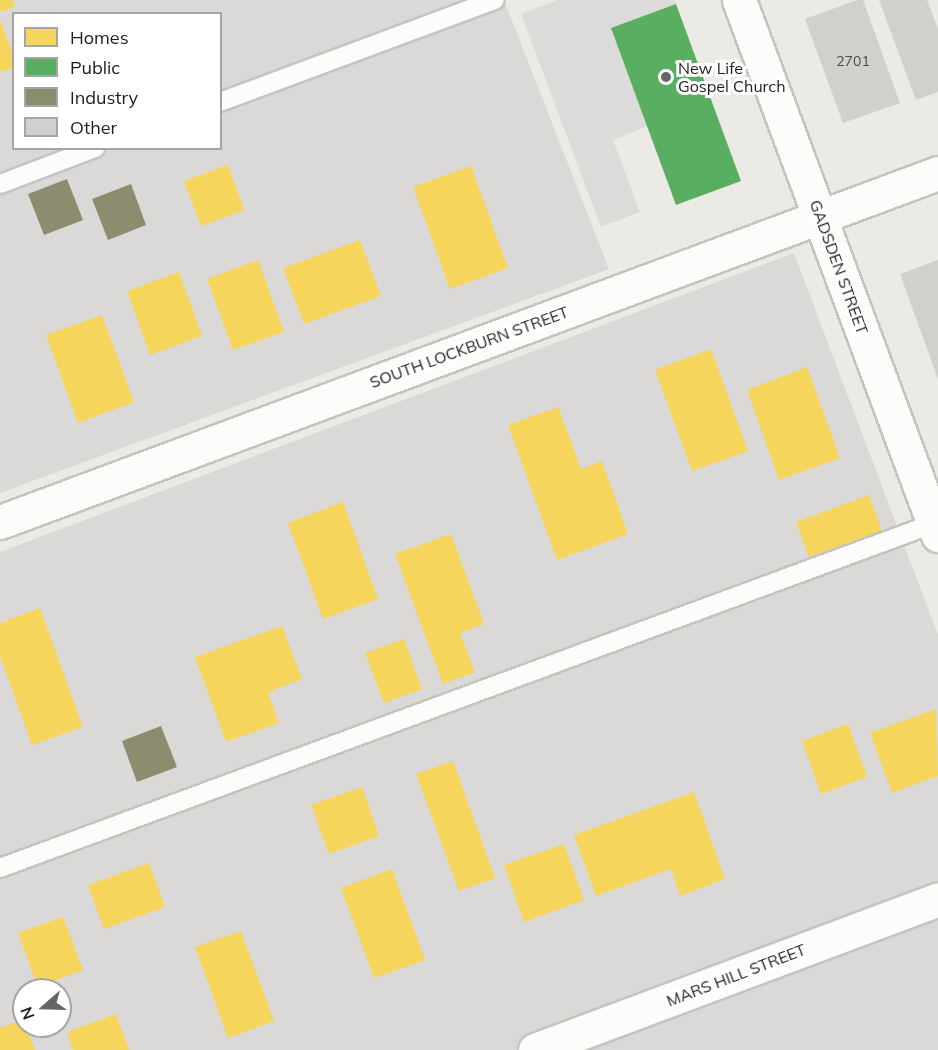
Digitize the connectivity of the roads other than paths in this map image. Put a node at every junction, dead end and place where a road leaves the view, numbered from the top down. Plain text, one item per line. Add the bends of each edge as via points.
1 (495, 0) edge
2 (739, 0) edge
3 (222, 101) edge
4 (90, 150) edge
5 (938, 172) edge
6 (0, 184) edge
7 (820, 217) junction
8 (0, 522) edge
9 (937, 527) edge
10 (0, 868) edge
11 (938, 899) edge
12 (535, 1050) edge

1 - 3 lane
2 - 7 street, GADSDEN STREET
4 - 6 lane
5 - 7 street, SOUTH LOCKBURN STREET
7 - 8 street, SOUTH LOCKBURN STREET
7 - 9 street, GADSDEN STREET
9 - 10 lane
11 - 12 street, MARS HILL STREET

